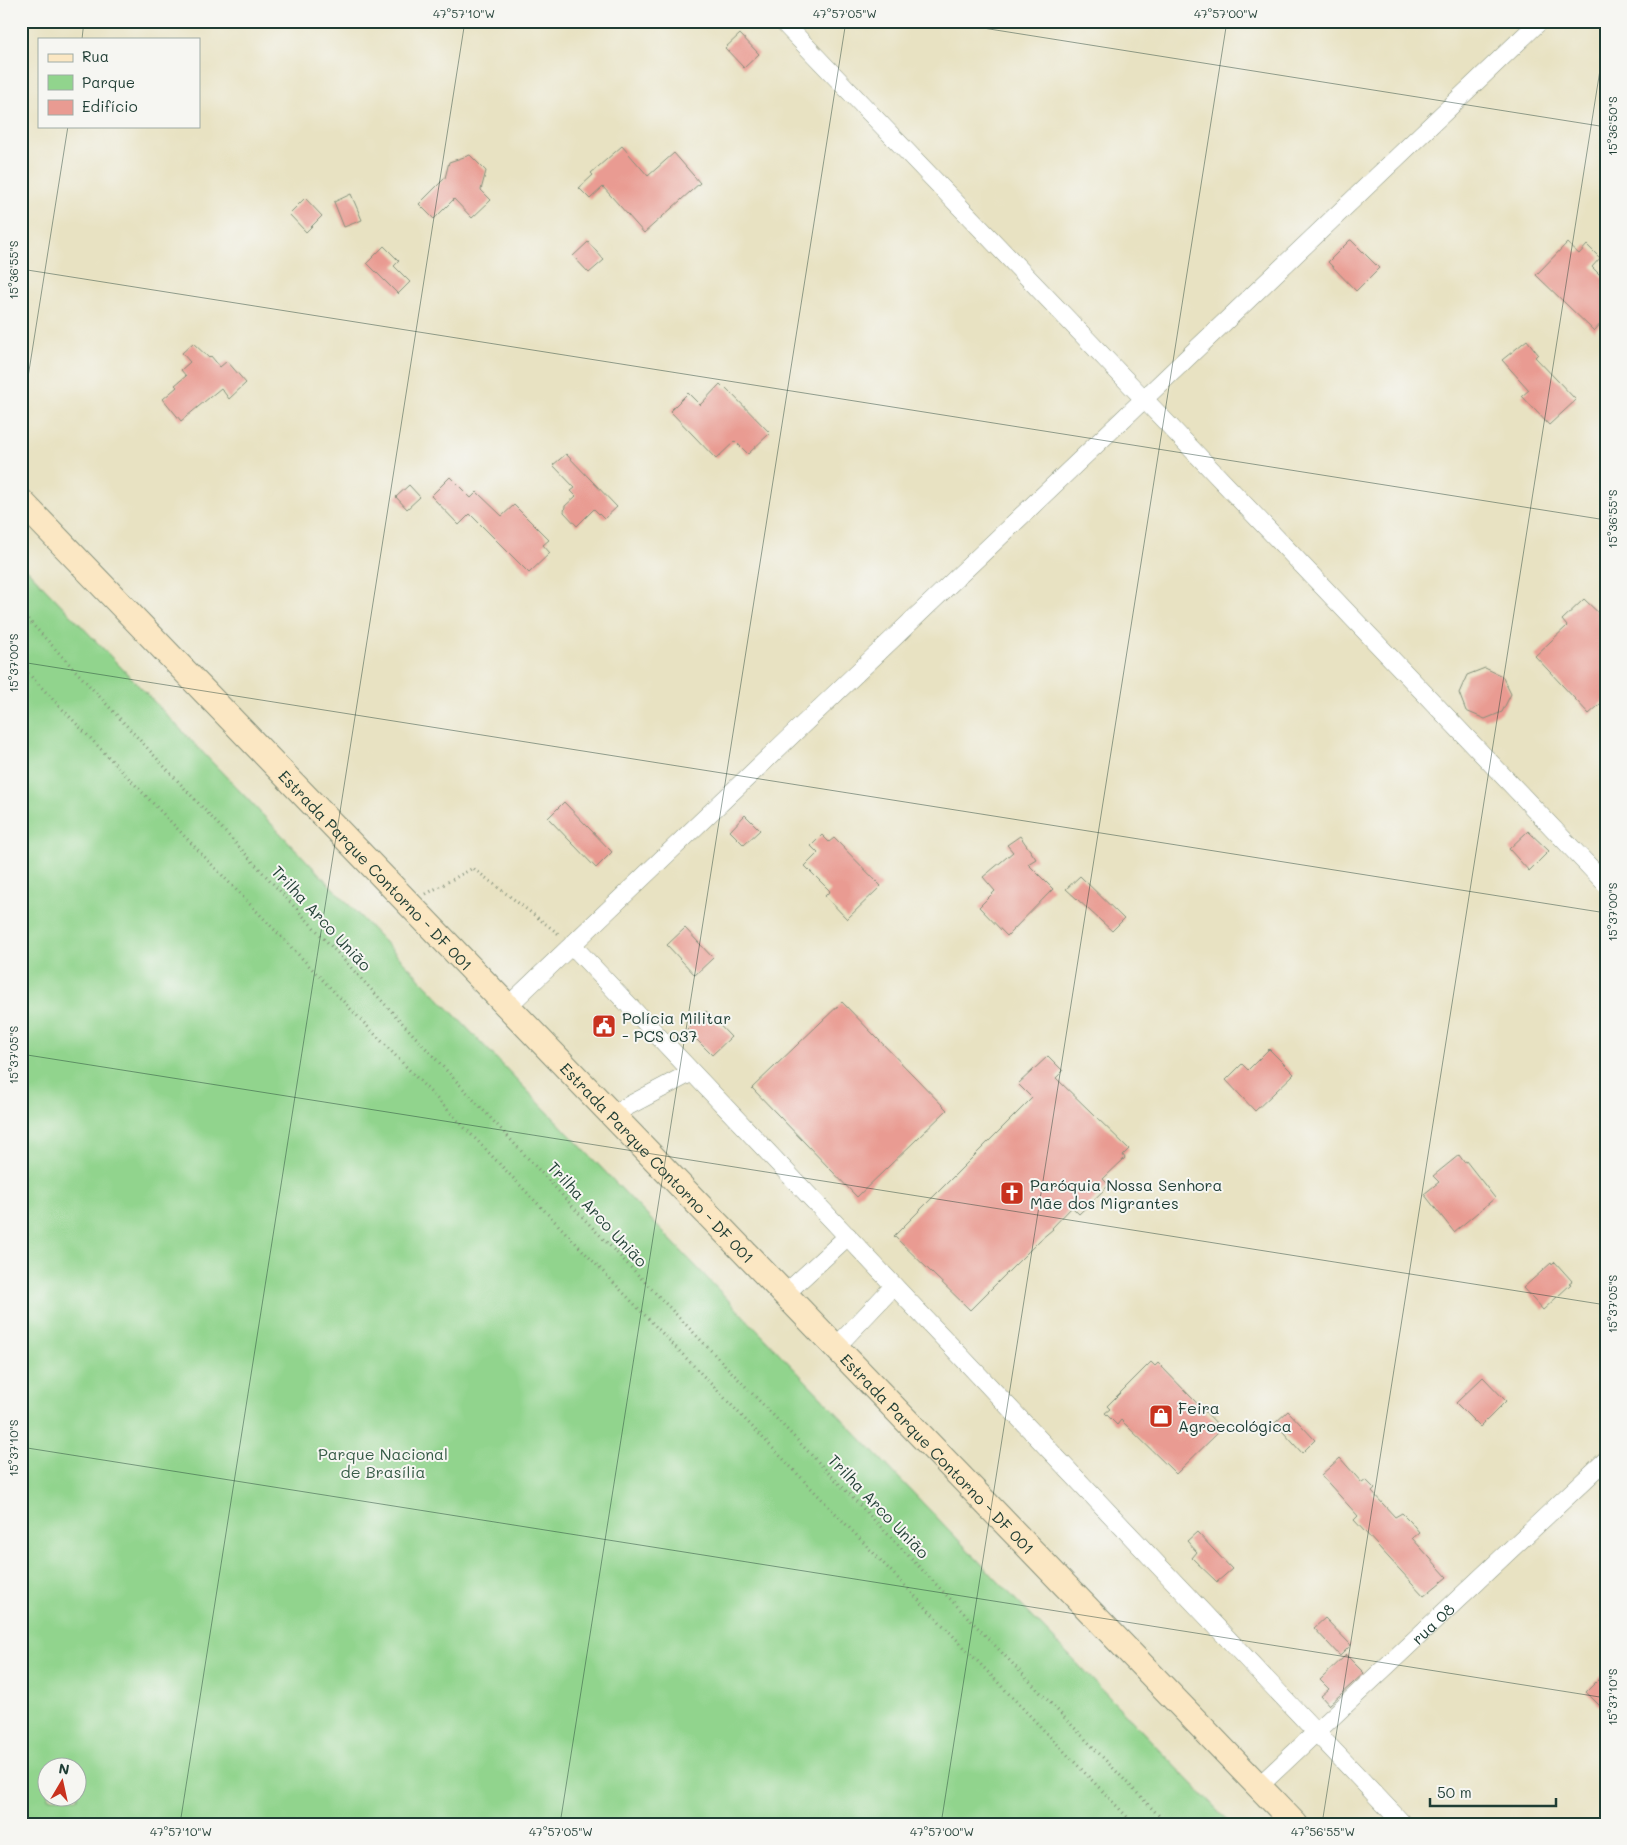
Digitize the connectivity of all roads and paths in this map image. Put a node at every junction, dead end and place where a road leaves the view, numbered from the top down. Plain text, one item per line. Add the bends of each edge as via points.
1 (782, 21) edge
2 (1540, 21) edge
3 (1144, 399) junction
4 (21, 501) edge
5 (21, 612) edge
6 (21, 666) edge
7 (1606, 884) edge
8 (410, 903) junction
9 (572, 945) junction
10 (508, 1006) junction
11 (692, 1072) junction
12 (613, 1114) junction
13 (848, 1236) junction
14 (894, 1286) junction
15 (785, 1294) junction
16 (836, 1347) junction
17 (1606, 1460) edge
18 (1316, 1732) junction
19 (1258, 1786) junction
20 (1134, 1824) edge
21 (1167, 1824) edge
22 (1294, 1824) edge
23 (1403, 1824) edge

1 - 3 street
2 - 3 street
3 - 7 street
3 - 9 street
4 - 8 main road, Estrada Parque Contorno - DF 001
5 - 21 path, Trilha Arco União via 588,1223
6 - 20 path
8 - 9 path via 473,868
8 - 10 main road, Estrada Parque Contorno - DF 001
9 - 10 street
9 - 11 street
10 - 12 main road, Estrada Parque Contorno - DF 001
11 - 12 street
11 - 13 street
12 - 15 main road, Estrada Parque Contorno - DF 001
13 - 14 street
13 - 15 street
14 - 16 street
14 - 18 street
15 - 16 main road, Estrada Parque Contorno - DF 001
16 - 19 main road, Estrada Parque Contorno - DF 001
17 - 18 street, rua 08
18 - 19 street, rua 08
18 - 23 street
19 - 22 main road, Estrada Parque Contorno - DF 001

